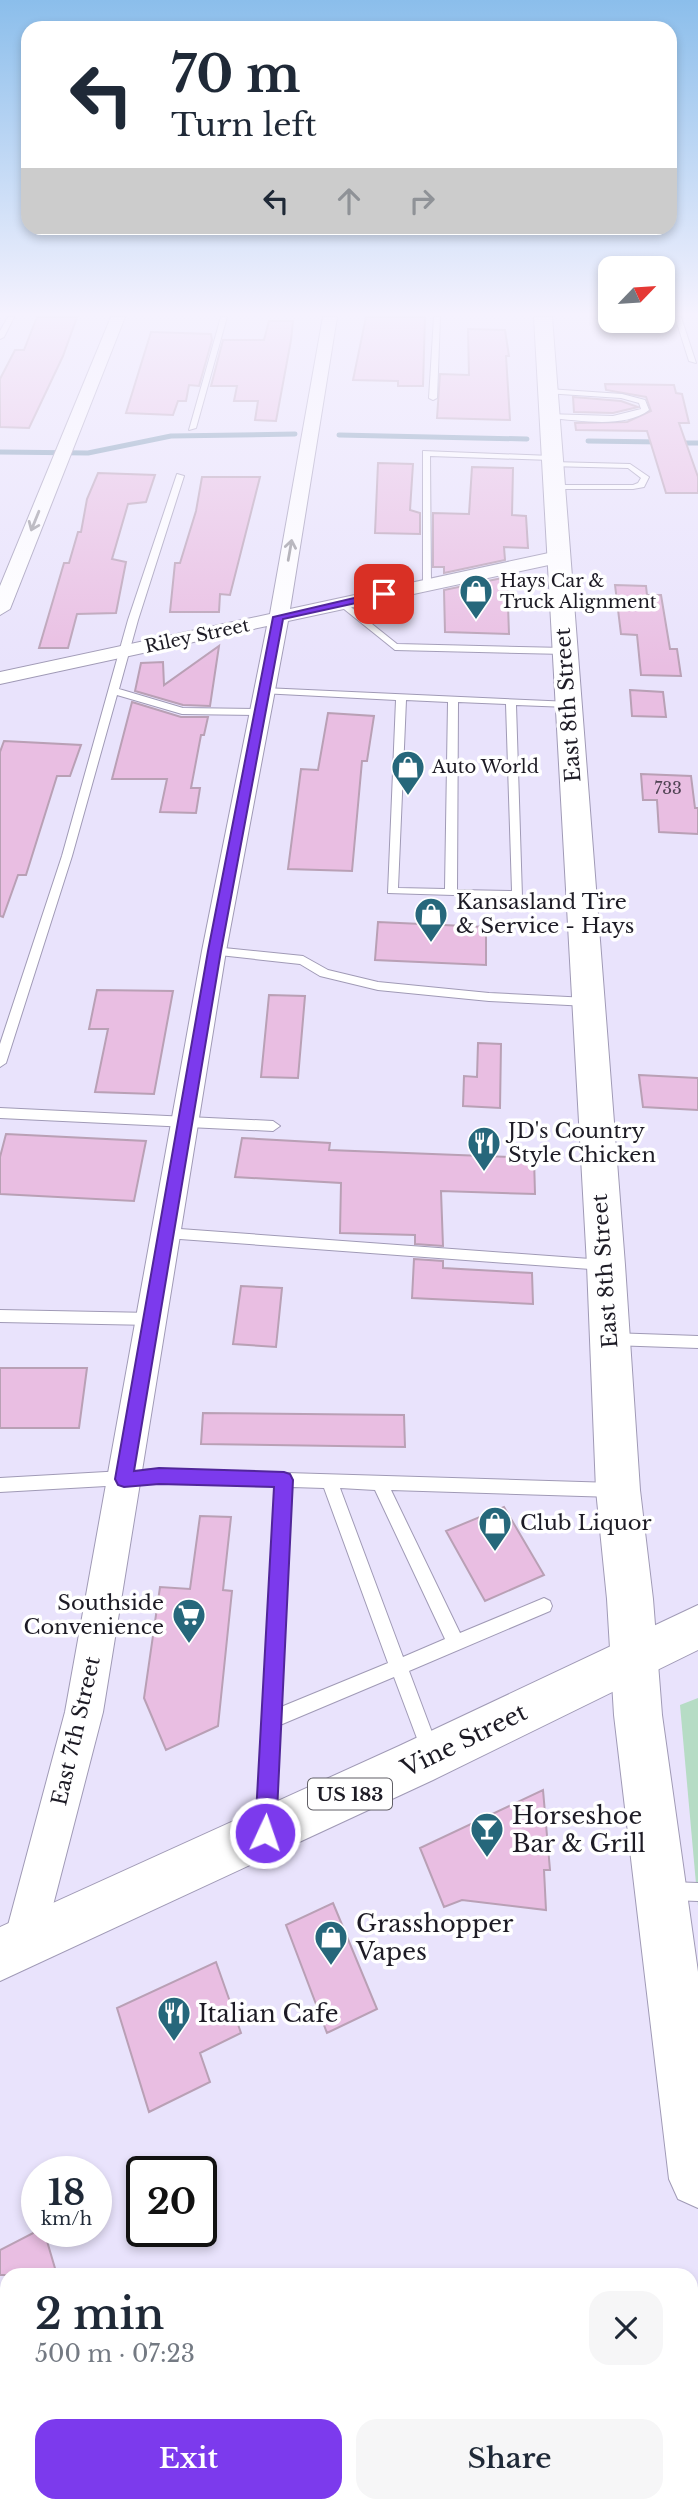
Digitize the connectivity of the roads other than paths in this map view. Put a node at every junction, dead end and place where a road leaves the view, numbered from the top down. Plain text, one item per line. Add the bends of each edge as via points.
1 (69, 434) edge
2 (310, 434) edge
3 (550, 434) edge
4 (552, 470) junction
5 (180, 475) dead end
6 (558, 557) junction
7 (427, 585) junction
8 (342, 603) junction
9 (0, 609) edge
10 (279, 617) junction
11 (565, 650) junction
12 (126, 651) junction
13 (0, 678) edge
14 (115, 691) junction
15 (401, 697) junction
16 (453, 699) junction
17 (262, 701) junction
18 (511, 702) junction
19 (568, 704) junction
20 (451, 893) junction
21 (214, 951) junction
22 (588, 1002) junction
23 (0, 1063) edge
24 (0, 1113) edge
25 (185, 1120) junction
26 (273, 1126) dead end
27 (166, 1233) junction
28 (606, 1265) junction
29 (0, 1315) edge
30 (152, 1319) junction
31 (610, 1339) junction
32 (698, 1342) edge
33 (124, 1479) junction
34 (284, 1480) junction
35 (329, 1481) junction
36 (380, 1483) junction
37 (0, 1485) edge
38 (618, 1490) junction
39 (544, 1606) dead end
40 (698, 1627) edge
41 (456, 1643) junction
42 (634, 1658) junction
43 (398, 1667) junction
44 (271, 1720) junction
45 (431, 1756) junction
46 (265, 1833) junction
47 (680, 1891) edge
48 (12, 1949) edge
49 (698, 2179) edge

1 -> 9 street
10 -> 2 street, East 7th Street
3 - 4 main road, East 8th Street
4 - 4 lane via 631,466 645,477 641,485 632,487
4 - 6 main road, East 8th Street
4 - 7 lane via 426,453
5 - 12 lane
6 - 7 street, Riley Street
6 - 11 main road, East 8th Street
7 - 8 street, Riley Street
8 - 10 street, Riley Street
8 - 11 lane via 394,647
10 - 12 street, Riley Street
10 - 17 street, East 7th Street
11 - 19 main road, East 8th Street
12 - 13 street, Riley Street
12 - 14 lane
14 - 17 lane via 182,711
14 - 23 lane
15 - 16 lane
15 - 17 lane
15 - 20 lane via 392,891
16 - 18 lane
16 - 20 lane
17 - 21 street, East 7th Street
18 - 19 lane
18 - 20 lane via 518,895
19 - 22 main road, East 8th Street
21 - 22 lane via 303,960 324,973 378,986
21 - 25 street, East 7th Street
22 - 28 main road, East 8th Street
24 - 25 lane
25 - 26 lane
25 - 27 street, East 7th Street
27 - 28 lane
27 - 30 street, East 7th Street
28 - 31 main road, East 8th Street
29 - 30 lane
30 - 33 street, East 7th Street
31 - 32 lane
31 - 38 main road, East 8th Street
33 - 34 lane
33 - 37 lane
33 - 48 street, East 7th Street via 84,1712
34 - 35 lane
34 - 44 lane
35 - 36 lane
35 - 43 lane
36 - 38 lane
36 - 41 lane
38 - 42 main road, East 8th Street
39 - 41 lane
40 - 42 main road, Vine Street / US 183
41 - 43 lane
42 - 45 main road, Vine Street / US 183
42 - 47 main road, East 8th Street via 638,1715
43 - 44 lane
43 - 45 lane
44 - 46 lane
45 - 46 main road, Vine Street / US 183
46 - 48 main road, Vine Street / US 183
47 - 49 main road, East 8th Street

